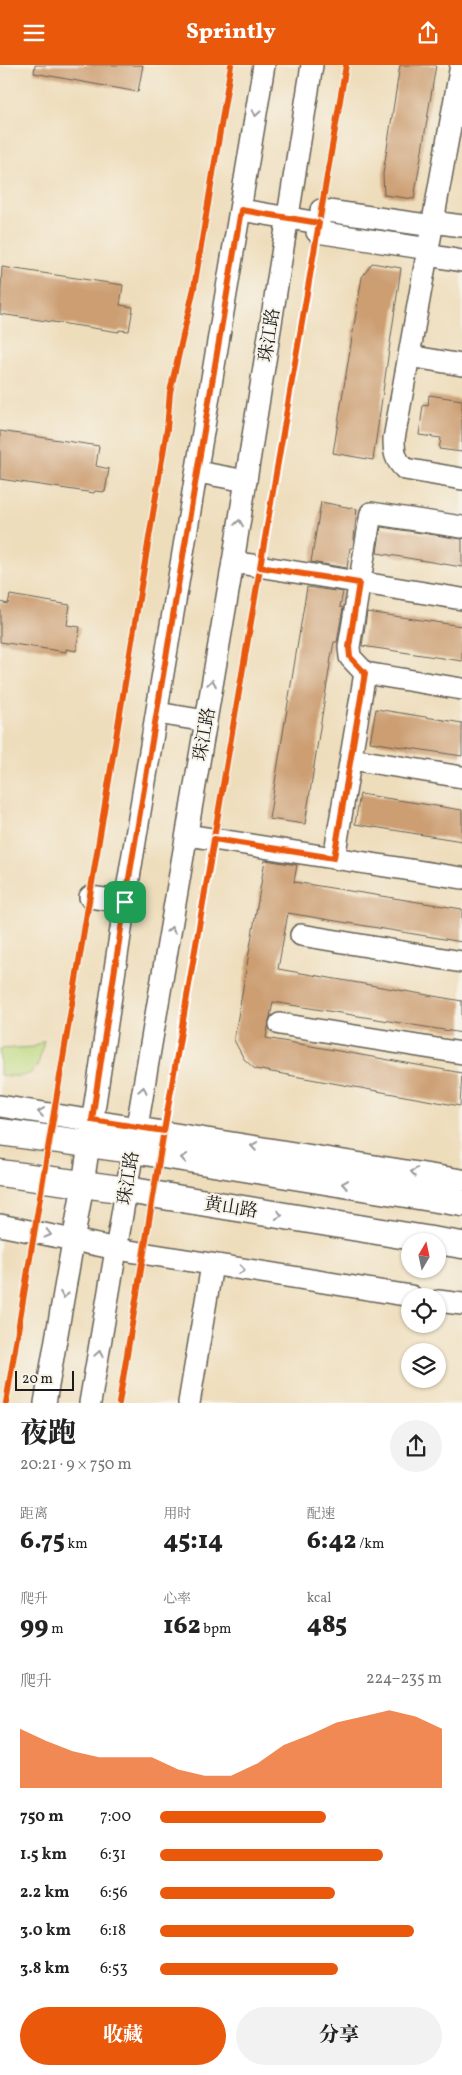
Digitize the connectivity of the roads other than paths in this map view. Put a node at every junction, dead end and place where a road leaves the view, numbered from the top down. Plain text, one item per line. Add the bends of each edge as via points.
1 (264, 65) edge
2 (312, 65) edge
3 (460, 78) edge
4 (241, 210) junction
5 (288, 218) junction
6 (319, 222) junction
7 (433, 224) junction
8 (462, 227) edge
9 (428, 252) junction
10 (462, 261) edge
11 (409, 356) junction
12 (462, 365) edge
13 (198, 472) junction
14 (462, 479) edge
15 (246, 481) junction
16 (462, 527) edge
17 (233, 562) junction
18 (359, 583) junction
19 (462, 599) edge
20 (365, 673) junction
21 (462, 689) edge
22 (157, 713) junction
23 (206, 721) junction
24 (351, 759) junction
25 (462, 777) edge
26 (187, 835) junction
27 (334, 858) junction
28 (462, 878) edge
29 (90, 897) dead end
30 (125, 902) junction
31 (301, 935) dead end
32 (462, 962) edge
33 (280, 1024) dead end
34 (462, 1053) edge
35 (0, 1106) edge
36 (0, 1132) edge
37 (91, 1132) junction
38 (135, 1138) junction
39 (0, 1173) edge
40 (462, 1180) edge
41 (82, 1184) junction
42 (127, 1190) junction
43 (462, 1203) edge
44 (0, 1225) edge
45 (73, 1240) junction
46 (462, 1245) edge
47 (117, 1249) junction
48 (212, 1265) junction
49 (401, 1294) edge
50 (446, 1302) edge
51 (462, 1304) edge
52 (45, 1403) edge
53 (90, 1403) edge
54 (189, 1403) edge

1 -> 4 street
2 - 5 street, 珠江路
3 - 7 street
4 - 5 street
4 - 13 street
5 - 6 street
5 - 15 street, 珠江路
6 - 7 street
6 - 9 street
7 - 8 street
7 - 9 street
9 - 10 street
9 - 11 street
11 - 12 street
11 - 14 street via 394,439 398,463 405,469
13 - 15 street
13 - 22 street
17 -> 15 street, 珠江路
16 - 18 street via 370,513
17 - 18 street
23 -> 17 street, 珠江路
18 - 19 street
18 - 20 street via 349,647 350,657
20 - 21 street
20 - 24 street
22 - 23 street
22 - 30 street
23 - 26 street, 珠江路
24 - 25 street
24 - 27 street
26 - 27 street
38 -> 26 street, 珠江路
27 - 28 street
29 - 30 street
30 - 37 street
31 - 32 street
33 - 34 street
37 -> 35 street
36 - 37 main road
37 - 38 main road
37 - 41 street
40 -> 38 street
38 - 42 street, 珠江路
43 -> 38 main road
39 - 41 main road, 黄山路
41 - 42 main road, 黄山路
41 - 45 street
42 -> 46 main road, 黄山路
42 - 47 street, 珠江路
44 -> 45 street
45 - 47 street
45 -> 52 street
47 - 48 street
53 -> 47 street, 珠江路
48 -> 49 street
48 - 54 street
50 - 51 street

